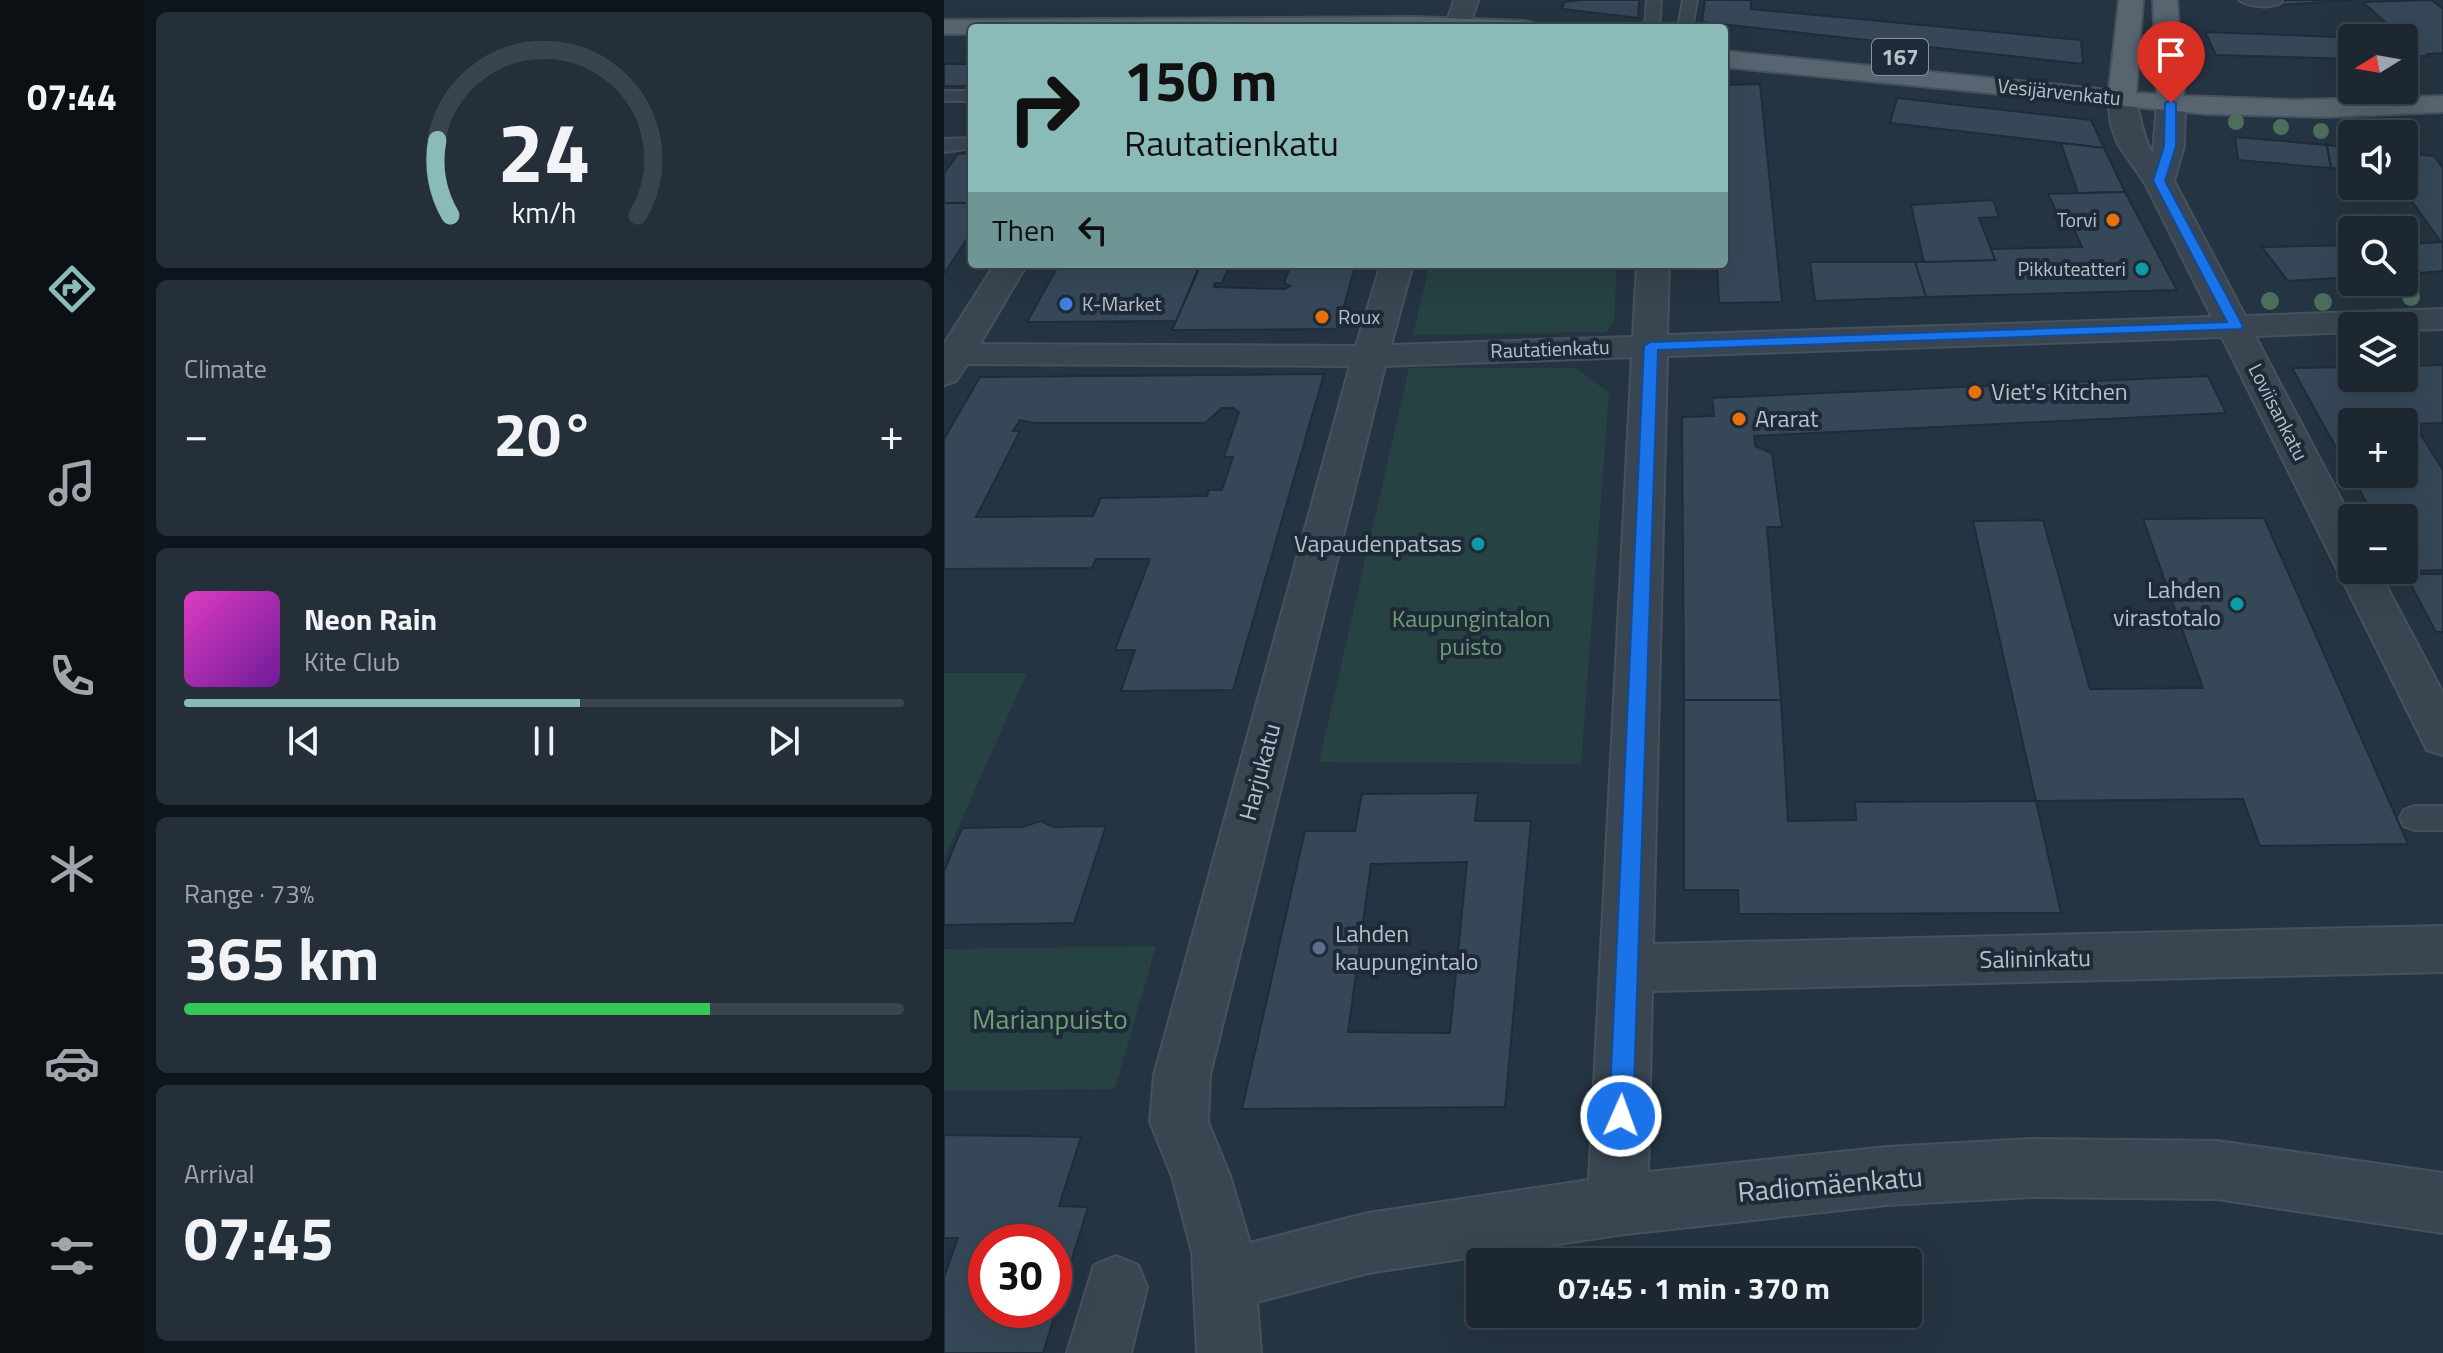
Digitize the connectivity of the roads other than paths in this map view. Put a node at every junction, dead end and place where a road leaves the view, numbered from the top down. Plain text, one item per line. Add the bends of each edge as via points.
1 (1466, 0) edge
2 (1654, 0) edge
3 (1690, 0) edge
4 (2131, 0) edge
5 (2165, 0) edge
6 (2246, 0) edge
7 (2275, 2) edge
8 (1458, 24) edge
9 (1652, 24) edge
10 (1686, 24) edge
11 (944, 27) edge
12 (968, 27) edge
13 (1728, 41) edge
14 (944, 44) edge
15 (968, 44) edge
16 (1728, 59) edge
17 (2443, 82) edge
18 (2418, 84) edge
19 (2338, 88) edge
20 (2123, 89) junction
21 (2170, 93) junction
22 (944, 96) edge
23 (968, 96) edge
24 (2443, 104) edge
25 (968, 143) edge
26 (944, 147) edge
27 (2159, 181) junction
28 (1008, 268) edge
29 (1396, 268) edge
30 (1653, 268) edge
31 (2443, 319) edge
32 (2236, 326) junction
33 (1651, 346) junction
34 (1371, 356) junction
35 (948, 361) edge
36 (2338, 530) edge
37 (2365, 584) edge
38 (2443, 737) edge
39 (2414, 818) dead end
40 (2443, 818) edge
41 (2443, 949) edge
42 (1626, 968) junction
43 (2443, 1203) edge
44 (1617, 1205) junction
45 (1224, 1281) junction
46 (1116, 1287) dead end
47 (1099, 1353) edge
48 (1229, 1353) edge

1 - 8 street
2 - 9 lane
3 - 10 lane
4 - 20 main road, Loviisankatu
5 - 21 main road
6 - 7 lane
11 - 12 main road
13 - 20 main road, Vesijärvenkatu / 167
14 - 15 main road
16 - 20 main road, Vesijärvenkatu / 167
17 - 18 main road
19 - 21 main road, Vesijärvenkatu / 167
20 - 21 main road, Vesijärvenkatu / 167
20 - 27 street, Loviisankatu via 2123,121 2131,146
21 - 24 main road, Vesijärvenkatu / 167 via 2345,110
21 - 27 street via 2170,146
22 - 23 lane
25 - 26 lane
27 - 32 street, Loviisankatu
28 - 35 street
29 - 34 street, Harjukatu
30 - 33 street
31 - 32 street, Rautatienkatu
32 - 33 street, Rautatienkatu
32 - 36 street, Loviisankatu
33 - 34 street, Rautatienkatu
33 - 42 street
34 - 35 street, Rautatienkatu
34 - 45 street, Harjukatu via 1182,1075 1179,1122 1201,1176 1222,1252
37 - 38 street
39 - 40 lane
41 - 42 street, Salininkatu
42 - 44 street
43 - 44 street, Radiomäenkatu via 2217,1170 2032,1168 1887,1176
44 - 45 street, Radiomäenkatu via 1368,1243
45 - 48 street, Harjukatu
46 - 47 street

